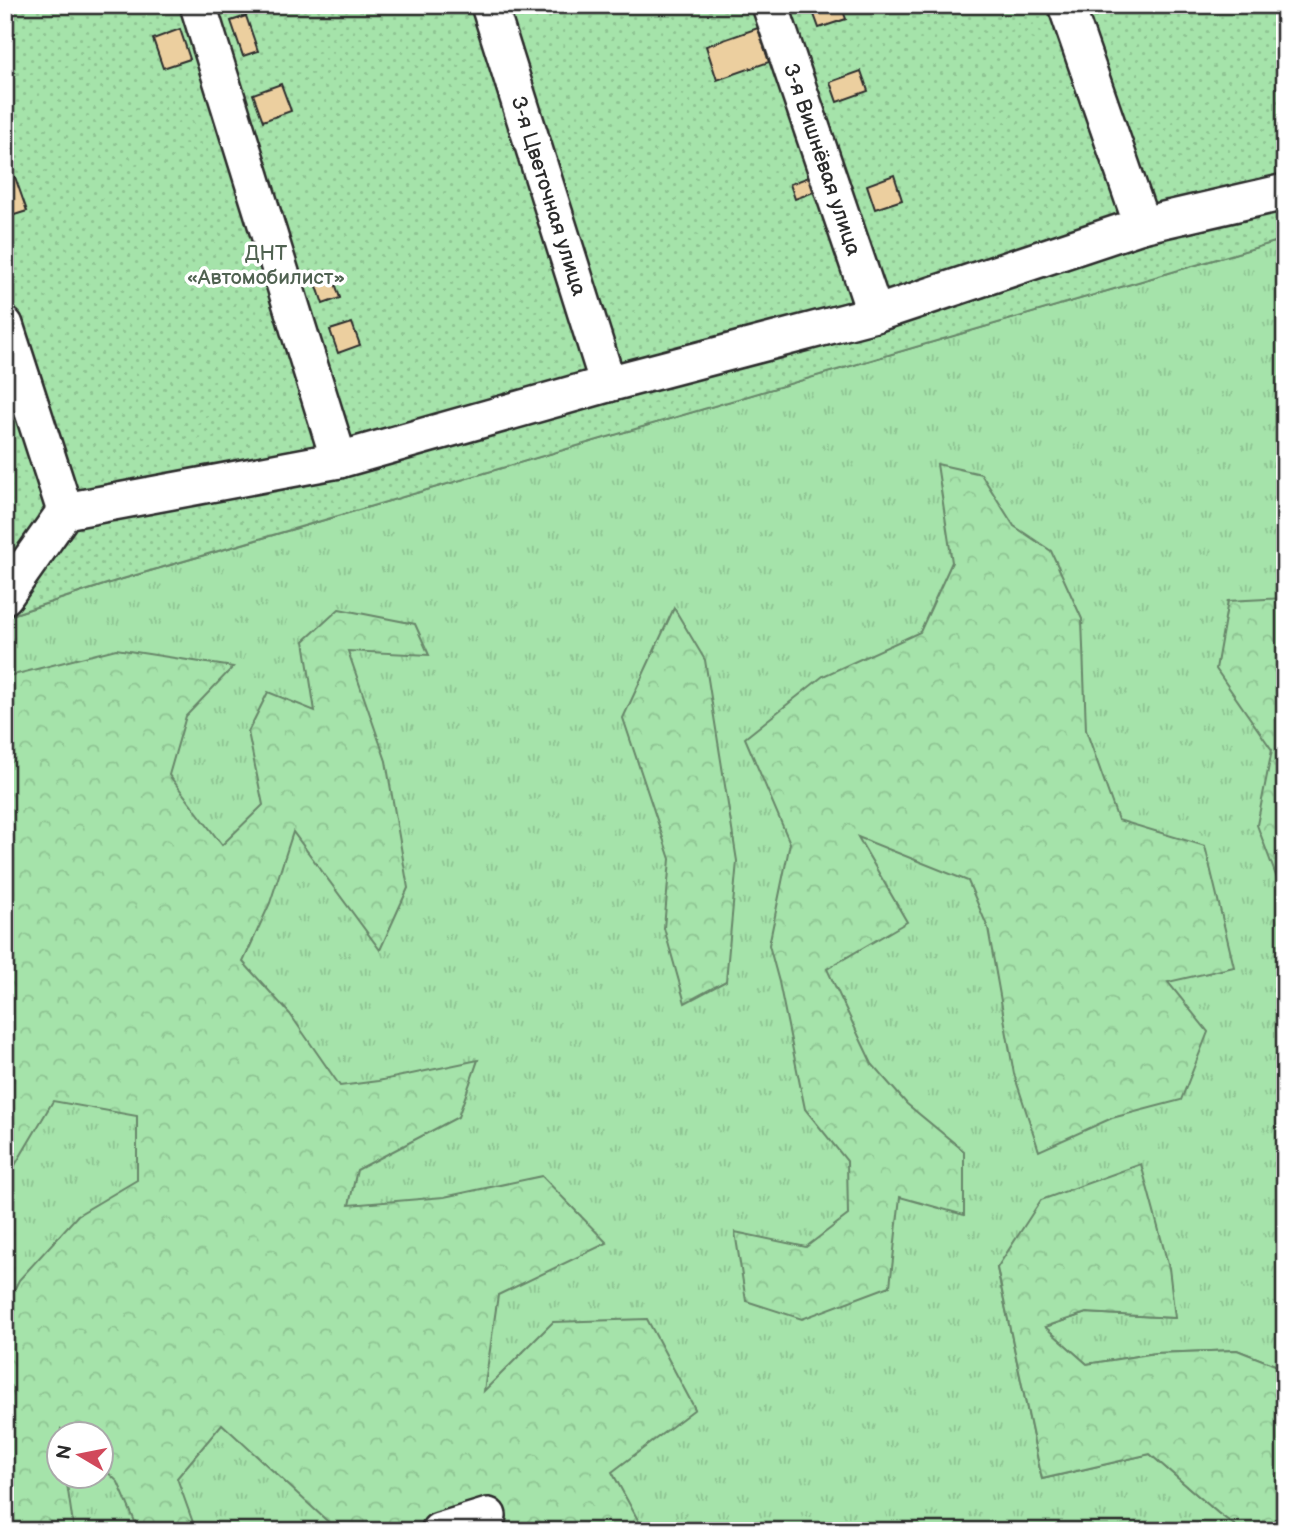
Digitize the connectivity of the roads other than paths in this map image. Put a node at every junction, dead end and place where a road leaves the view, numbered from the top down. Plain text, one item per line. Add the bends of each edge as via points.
1 (198, 5) edge
2 (489, 5) edge
3 (770, 5) edge
4 (1066, 5) edge
5 (1285, 192) edge
6 (1142, 225) junction
7 (875, 314) junction
8 (5, 325) edge
9 (608, 384) junction
10 (339, 460) junction
11 (65, 511) junction
12 (5, 596) edge
13 (488, 1516) dead end
14 (439, 1531) edge

1 - 10 street
2 - 9 street, 3-я Цветочная улица
3 - 7 street, 3-я Вишнёвая улица
4 - 6 street
5 - 6 street
6 - 7 street
7 - 9 street
8 - 11 street
9 - 10 street
10 - 11 street
11 - 12 street
13 - 14 street

